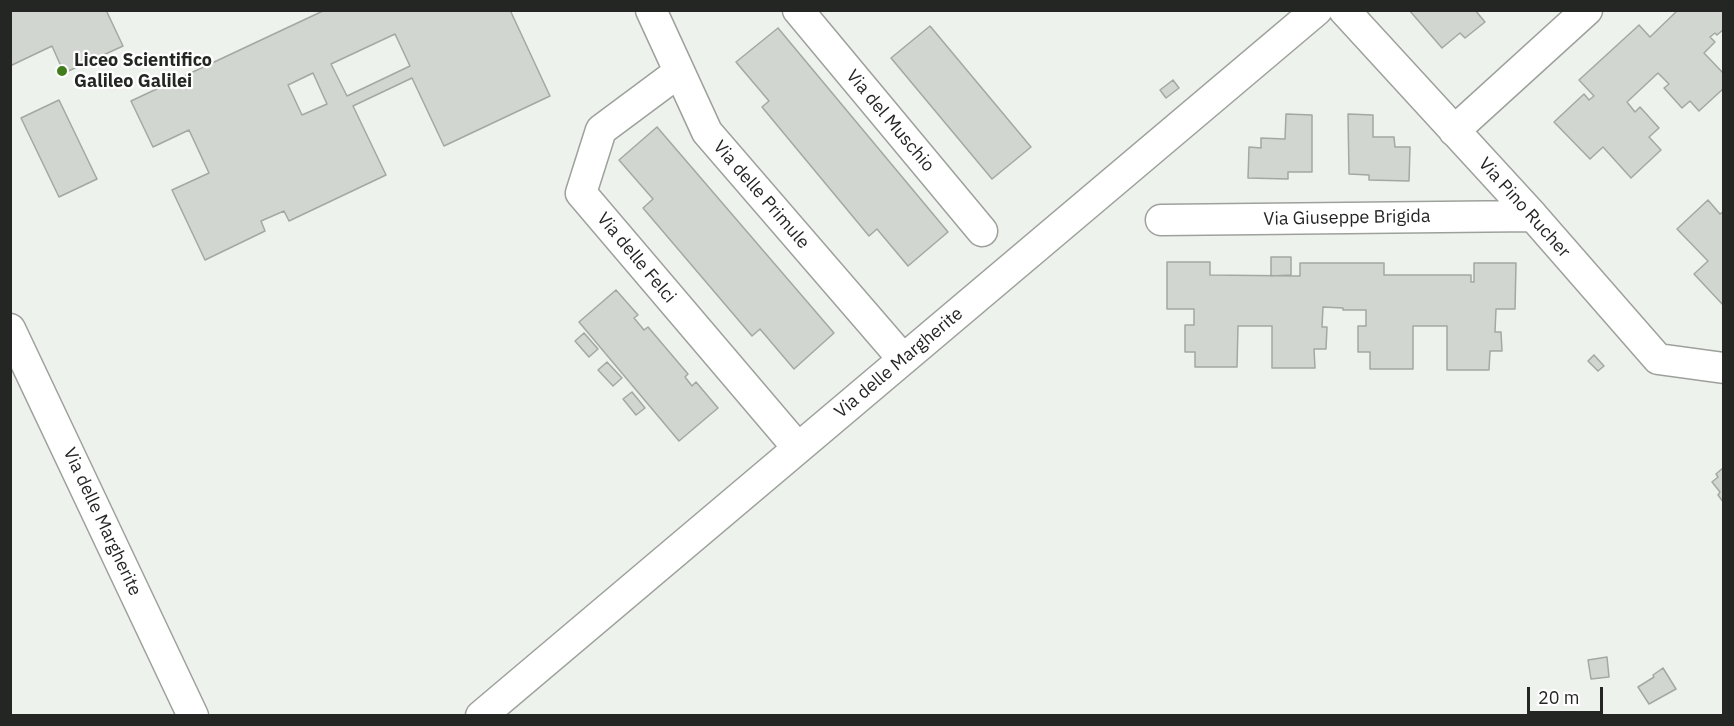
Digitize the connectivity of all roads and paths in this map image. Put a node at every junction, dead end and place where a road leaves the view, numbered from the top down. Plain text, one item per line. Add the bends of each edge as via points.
1 (651, 10) edge
2 (798, 10) edge
3 (1317, 10) edge
4 (1344, 10) edge
5 (1587, 10) edge
6 (679, 72) junction
7 (1454, 131) junction
8 (1533, 216) junction
9 (1161, 220) dead end
10 (982, 231) dead end
11 (10, 328) edge
12 (903, 359) junction
13 (1724, 368) edge
14 (798, 448) junction
15 (193, 716) edge
16 (481, 716) edge

1 - 6 street, Via delle Primule
2 - 10 street, Via del Muschio
3 - 12 street, Via delle Margherite
4 - 7 street, Via Pino Rucher
5 - 7 street
6 - 12 street, Via delle Primule via 707,132
6 - 14 street, Via delle Felci via 601,130 581,193
7 - 8 street, Via Pino Rucher
8 - 9 street, Via Giuseppe Brigida
8 - 13 street, Via Pino Rucher via 1658,359
11 - 15 street, Via delle Margherite
12 - 14 street, Via delle Margherite
14 - 16 street, Via delle Margherite

